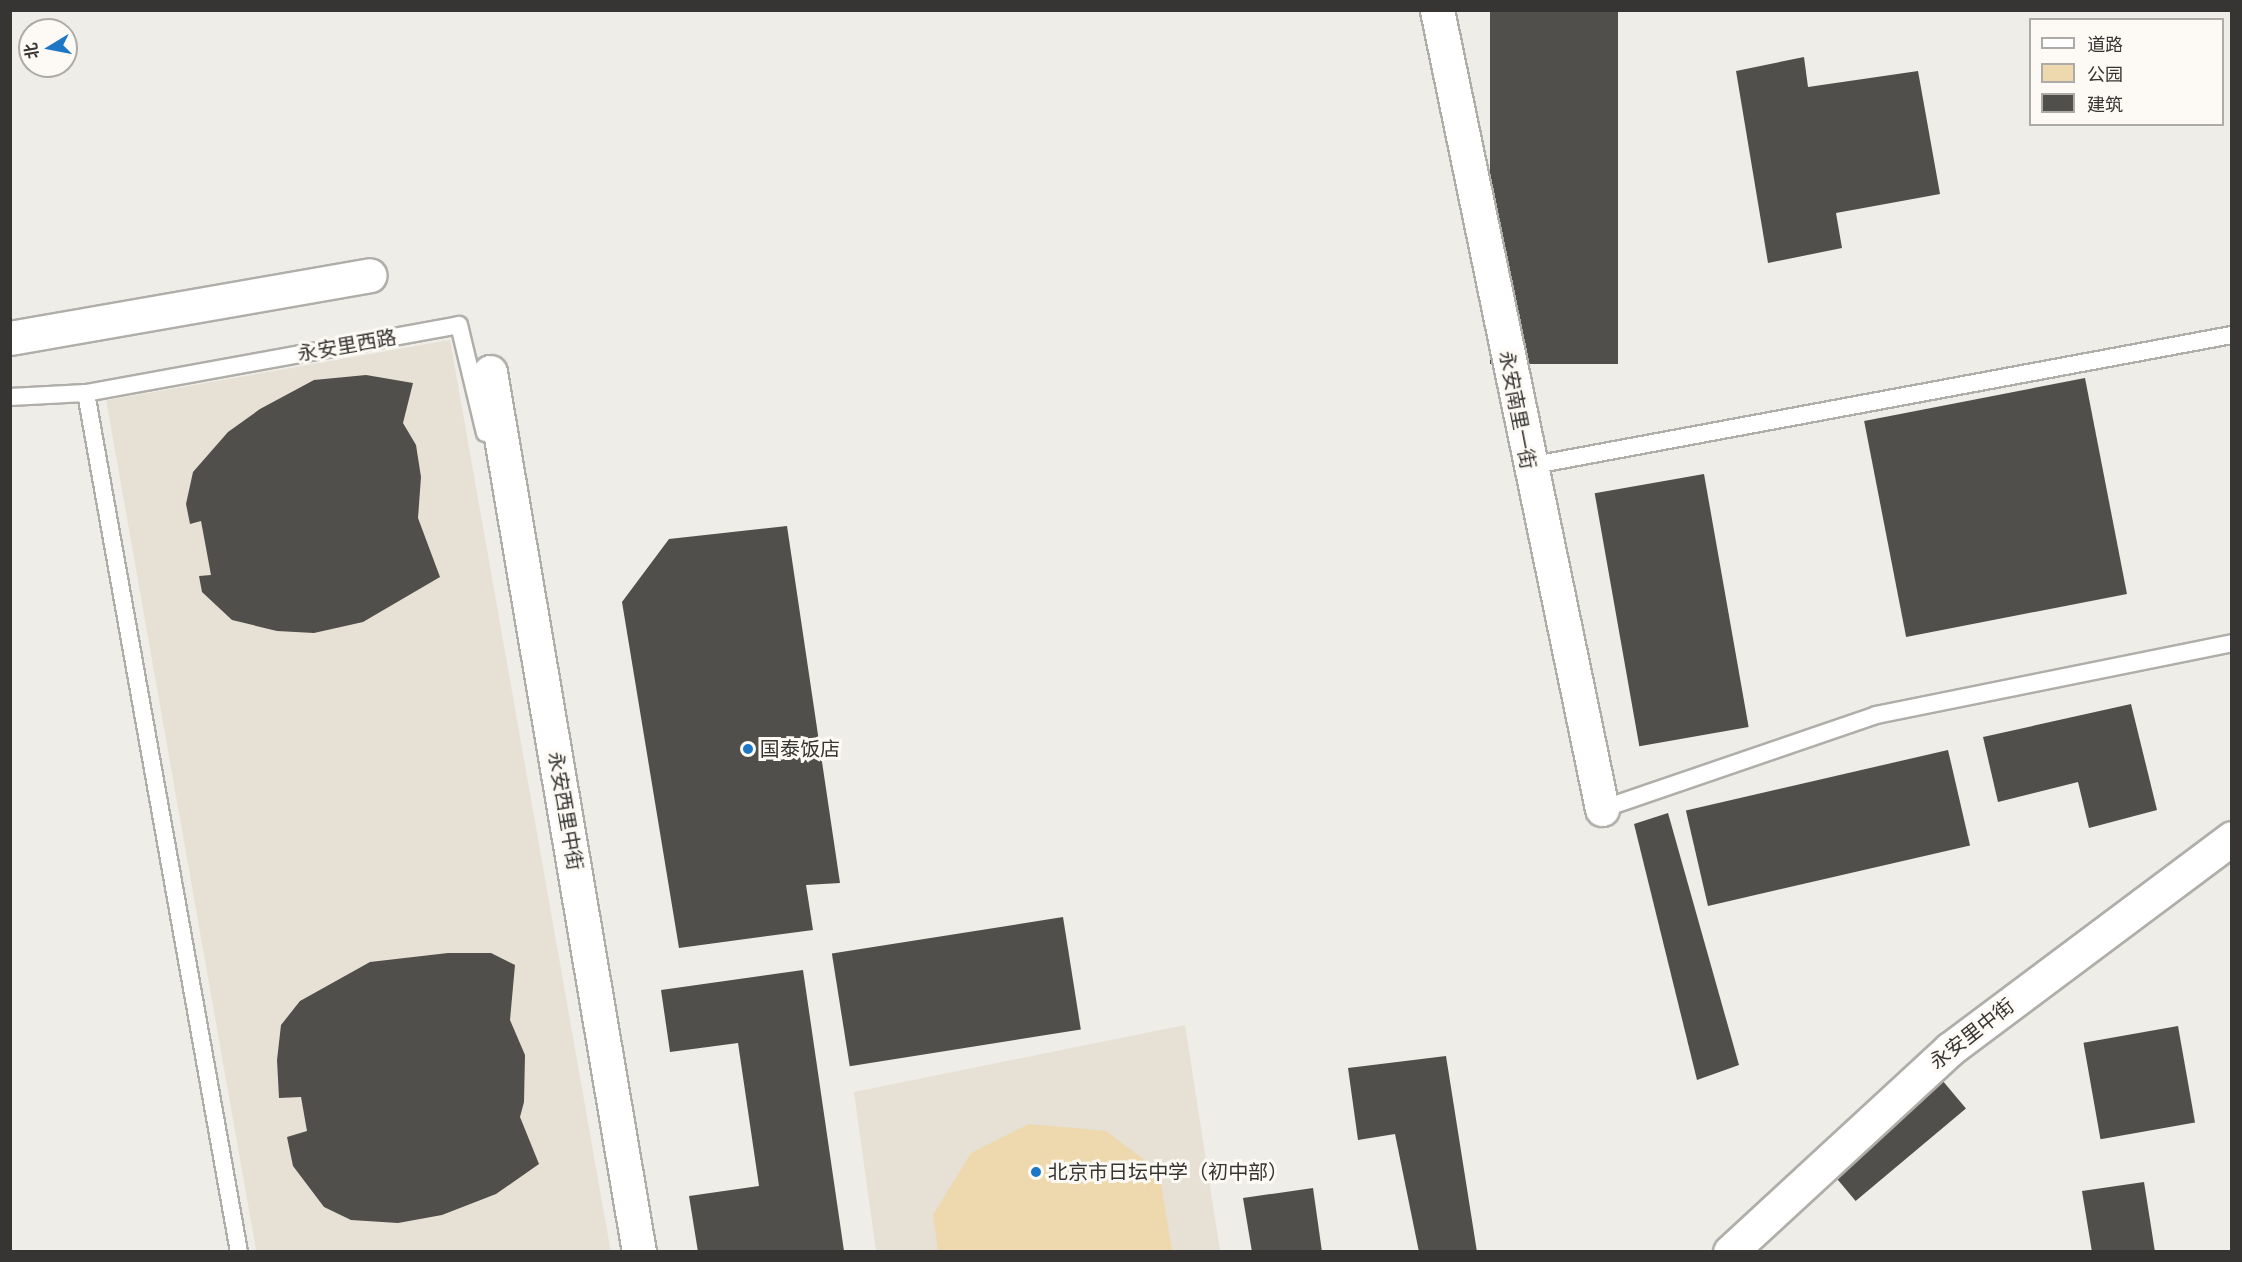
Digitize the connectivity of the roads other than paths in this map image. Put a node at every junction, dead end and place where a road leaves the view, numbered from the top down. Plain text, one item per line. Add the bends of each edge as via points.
1 (1437, 10) edge
2 (370, 275) dead end
3 (2232, 335) edge
4 (10, 338) edge
5 (490, 372) dead end
6 (86, 393) junction
7 (10, 397) edge
8 (1529, 466) junction
9 (520, 544) junction
10 (2232, 643) edge
11 (1602, 809) joint
12 (2232, 838) edge
13 (238, 1251) edge
14 (639, 1251) edge
15 (1730, 1251) edge

1 - 8 street, 永安南里一街
2 - 4 street
3 - 8 lane
5 - 9 street, 永安西里中街
6 - 7 lane, 永安里西路
6 - 9 lane, 永安里西路 via 459,325 497,481
6 - 13 lane
8 - 11 street, 永安南里一街
9 - 14 street, 永安西里中街
10 - 11 lane via 1876,715
12 - 15 street, 永安里中街 via 1950,1049

